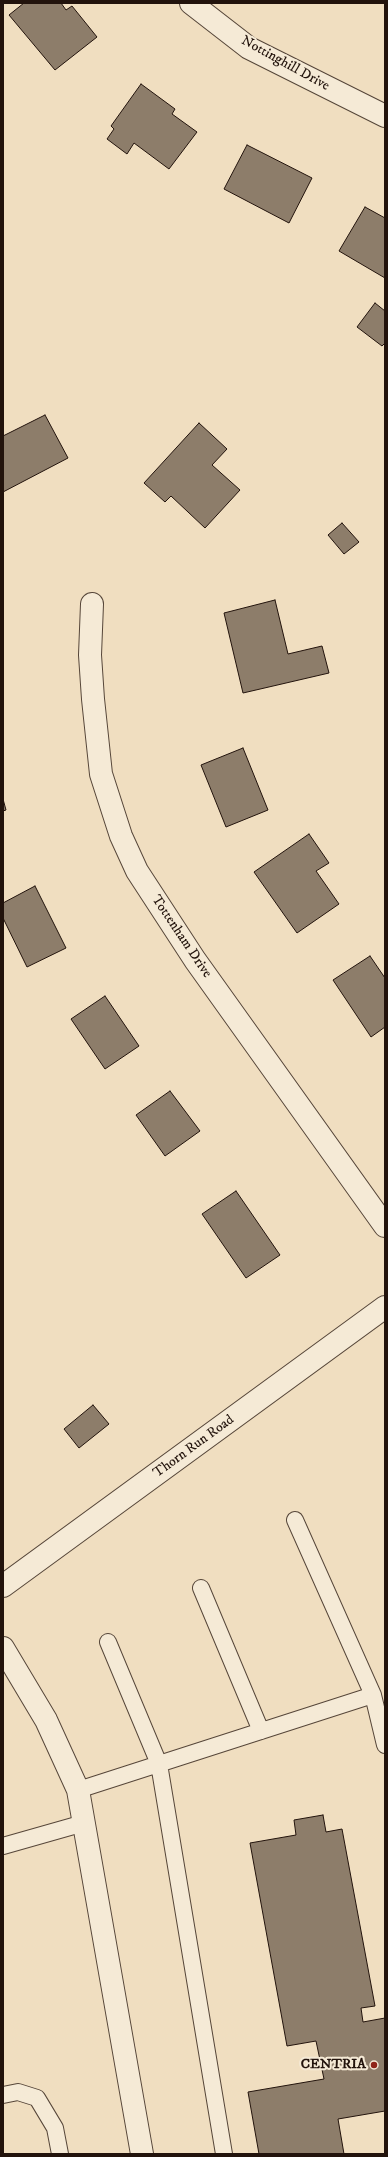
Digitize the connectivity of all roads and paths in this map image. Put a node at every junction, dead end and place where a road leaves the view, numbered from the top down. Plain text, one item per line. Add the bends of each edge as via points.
1 (191, 3) edge
2 (385, 116) edge
3 (92, 604) dead end
4 (385, 1226) edge
5 (385, 1307) edge
6 (295, 1520) dead end
7 (3, 1586) edge
8 (201, 1588) dead end
9 (108, 1642) dead end
10 (3, 1648) edge
11 (373, 1695) junction
12 (261, 1731) junction
13 (385, 1745) edge
14 (159, 1764) junction
15 (78, 1790) junction
16 (84, 1823) junction
17 (3, 1846) edge
18 (3, 2095) edge
19 (60, 2154) edge
20 (142, 2154) edge
21 (224, 2154) edge

1 - 2 street, Nottinghill Drive via 249,48
3 - 4 street, Tottenham Drive via 92,684 101,774 121,836 137,871 195,960
5 - 7 street, Thorn Run Road
6 - 11 lane
8 - 12 lane
9 - 14 lane
10 - 15 street via 46,1720
11 - 12 lane
11 - 13 lane
12 - 14 lane
14 - 15 lane
14 - 21 lane
15 - 16 street
16 - 17 lane
16 - 20 street
18 - 19 lane via 18,2092 37,2098 55,2128

